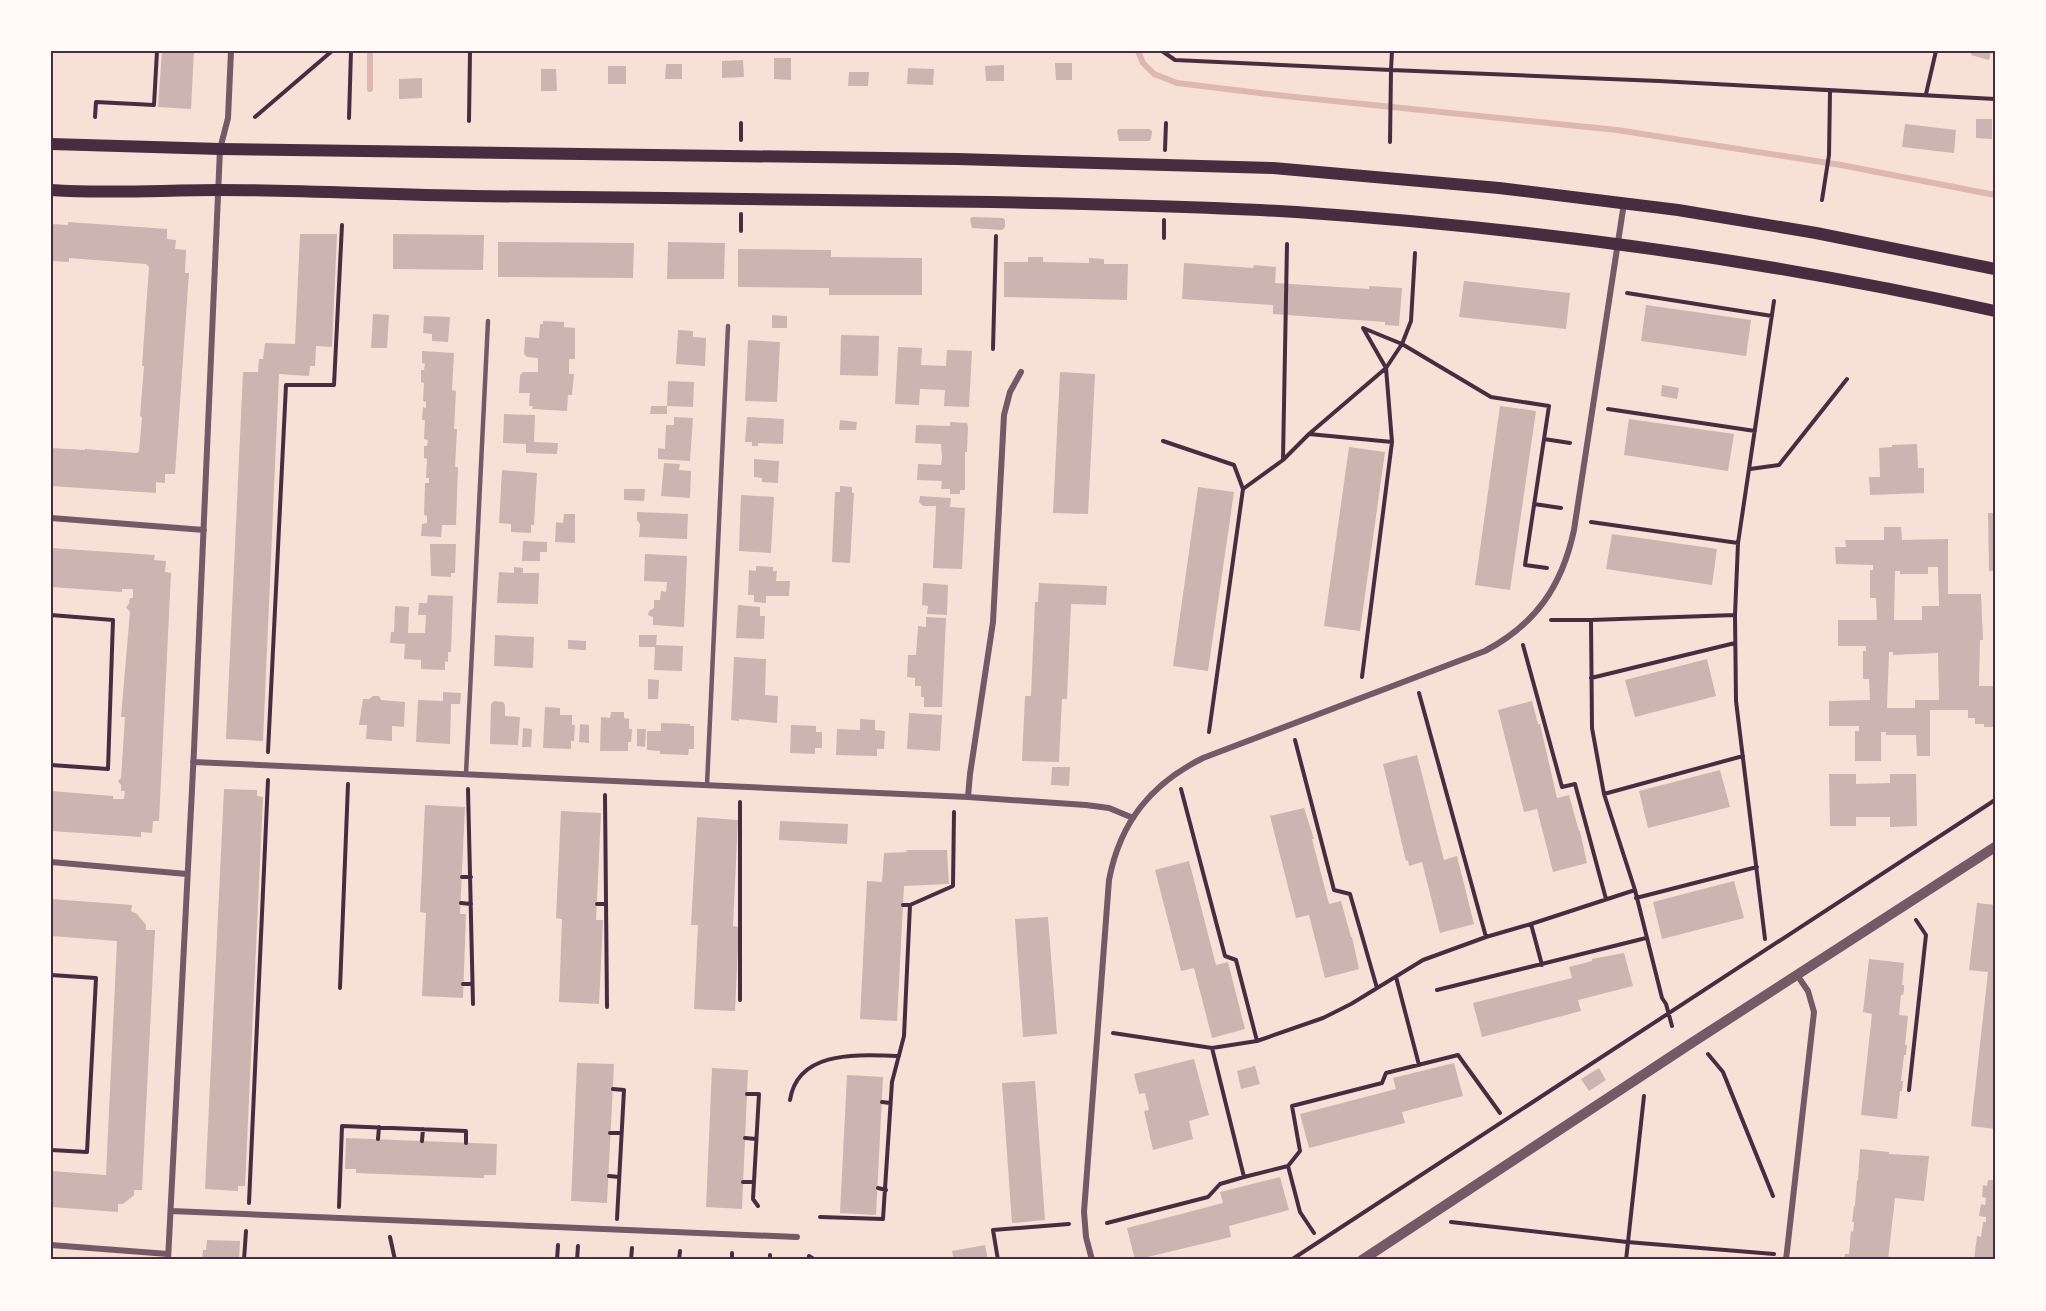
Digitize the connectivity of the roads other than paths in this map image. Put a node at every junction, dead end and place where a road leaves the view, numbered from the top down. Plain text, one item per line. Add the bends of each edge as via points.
1 (231, 51) edge
2 (51, 144) edge
3 (220, 149) junction
4 (51, 190) edge
5 (220, 190) junction
6 (1624, 203) junction
7 (1617, 244) junction
8 (1995, 269) edge
9 (1995, 311) edge
10 (488, 321) dead end
11 (728, 327) dead end
12 (1021, 372) dead end
13 (51, 518) edge
14 (204, 530) junction
15 (193, 762) junction
16 (466, 774) junction
17 (707, 785) junction
18 (968, 797) junction
19 (1133, 818) junction
20 (1995, 847) edge
21 (51, 862) edge
22 (187, 873) junction
23 (1797, 975) junction
24 (171, 1211) junction
25 (796, 1237) dead end
26 (51, 1245) edge
27 (168, 1257) edge
28 (1786, 1257) edge
29 (1092, 1260) edge
30 (1362, 1260) edge

1 - 3 street via 228,118
2 - 3 main road
3 - 5 street
3 - 6 main road via 1273,168
4 - 5 main road
5 - 7 main road via 1184,206 1395,220
5 - 14 street
6 - 7 street
6 - 8 main road via 1816,233
7 - 9 main road via 1810,275
7 - 19 street via 1574,530 1560,577 1542,605 1514,633 1485,651 1183,768 1156,790
10 - 16 lane
11 - 17 lane
12 - 18 street via 1004,415 993,622
13 - 14 street
14 - 15 street
15 - 16 street
15 - 22 street
16 - 17 street
17 - 18 street
18 - 19 street via 1086,805 1109,808
19 - 29 street via 1118,848 1108,892 1085,1202 1086,1238
20 - 23 street
21 - 22 street
22 - 24 street
23 - 28 street via 1808,991 1814,1012
23 - 30 street
24 - 25 street
24 - 27 street
26 - 27 street

